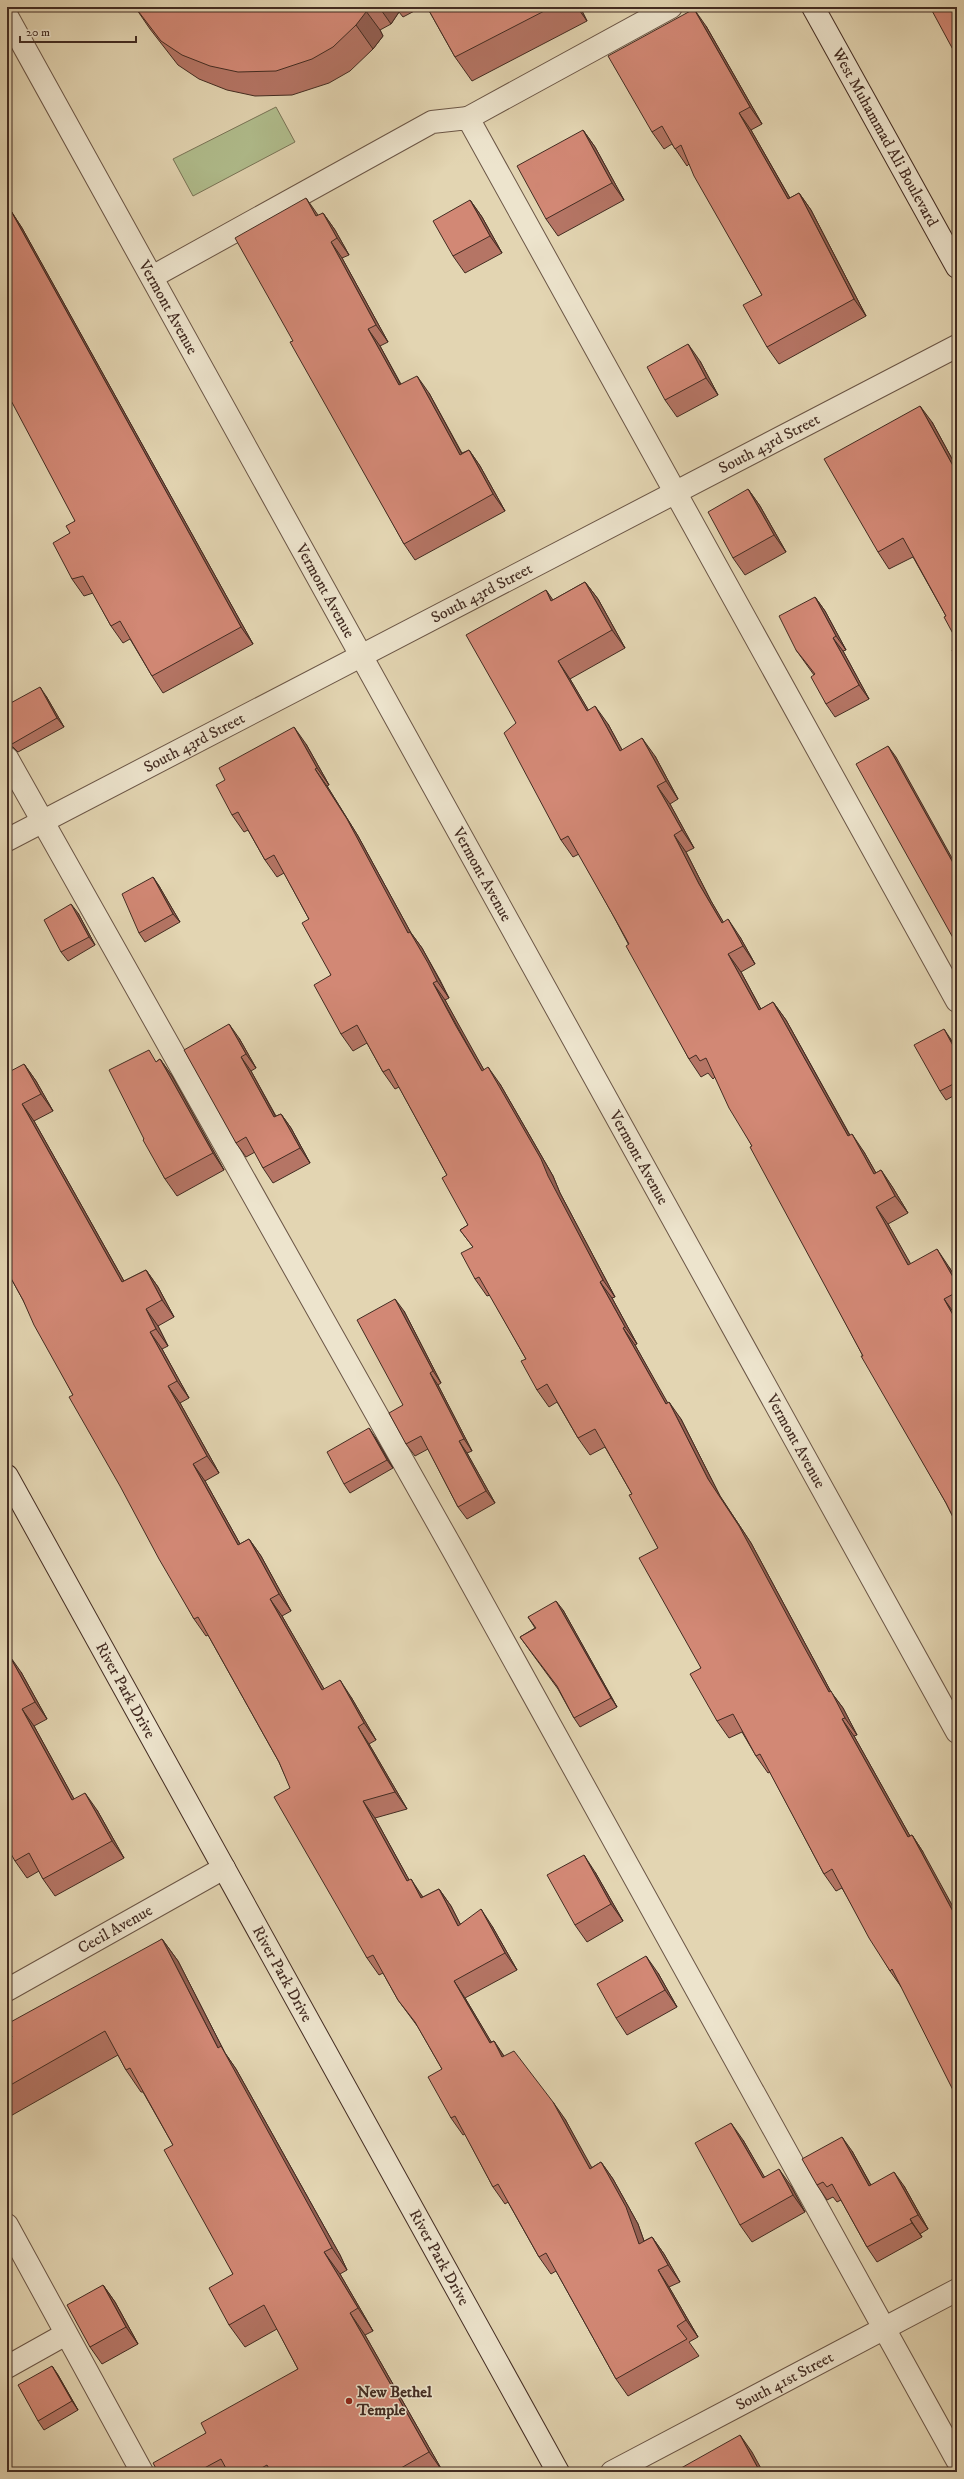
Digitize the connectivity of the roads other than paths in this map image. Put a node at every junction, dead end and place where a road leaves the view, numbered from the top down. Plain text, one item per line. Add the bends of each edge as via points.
1 (671, 7) edge
2 (813, 7) edge
3 (7, 16) edge
4 (468, 118) junction
5 (957, 267) edge
6 (152, 277) junction
7 (957, 346) edge
8 (675, 493) junction
9 (362, 655) junction
10 (7, 758) edge
11 (42, 822) junction
12 (7, 840) edge
13 (957, 1001) edge
14 (7, 1476) edge
15 (957, 1732) edge
16 (224, 1868) junction
17 (7, 1990) edge
18 (7, 2225) edge
19 (957, 2290) edge
20 (884, 2328) junction
21 (66, 2334) junction
22 (7, 2367) edge
23 (957, 2460) edge
24 (142, 2472) edge
25 (558, 2472) edge
26 (612, 2472) edge

1 - 4 street
2 - 5 street, West Muhammad Ali Boulevard
3 - 6 street, Vermont Avenue
4 - 6 street via 432,122
4 - 8 street
6 - 9 street, Vermont Avenue
7 - 8 street, South 43rd Street
8 - 9 street, South 43rd Street
8 - 13 street
9 - 11 street, South 43rd Street
9 - 15 street, Vermont Avenue
10 - 11 street
11 - 12 street, South 43rd Street
11 - 20 street via 457,1557
14 - 16 street, River Park Drive
16 - 17 street, Cecil Avenue
16 - 25 street, River Park Drive
18 - 21 street
19 - 20 street, South 41st Street
20 - 23 street
20 - 26 street, South 41st Street
21 - 22 street
21 - 24 street

